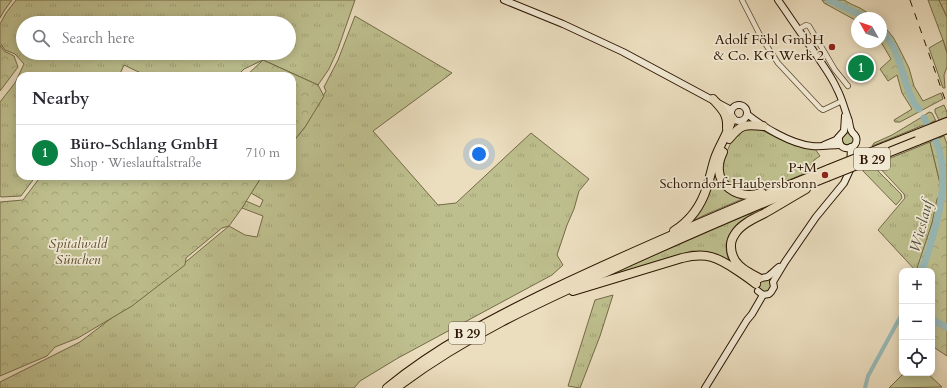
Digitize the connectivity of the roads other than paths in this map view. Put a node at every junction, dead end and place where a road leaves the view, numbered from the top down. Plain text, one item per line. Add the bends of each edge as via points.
1 (504, 0) edge
2 (742, 0) edge
3 (778, 0) edge
4 (799, 29) junction
5 (848, 86) dead end
6 (713, 100) junction
7 (842, 101) junction
8 (845, 114) junction
9 (739, 117) junction
10 (947, 122) edge
11 (763, 126) junction
12 (947, 129) edge
13 (844, 131) junction
14 (851, 132) junction
15 (839, 137) junction
16 (727, 138) junction
17 (821, 146) junction
18 (846, 147) junction
19 (793, 190) junction
20 (770, 193) junction
21 (655, 243) junction
22 (785, 262) junction
23 (773, 282) junction
24 (760, 285) junction
25 (549, 298) junction
26 (387, 388) edge
27 (396, 388) edge
28 (705, 388) edge

1 - 6 main road via 623,52
2 - 7 street via 778,63 820,108 822,110
3 - 4 main road
4 - 5 street via 809,26 835,70
4 - 7 main road via 837,88
6 - 9 main road
6 - 16 highway via 727,118
7 - 8 main road
8 - 13 main road
8 - 14 main road
9 - 11 main road
9 - 16 highway
10 - 19 highway, B 29, bridge
11 - 16 highway via 740,127
11 - 17 main road via 797,143
12 - 19 highway, B 29, bridge
13 - 14 main road
13 - 15 main road
14 - 18 main road via 856,143
15 - 17 main road
15 - 18 main road via 839,142
16 - 20 highway via 719,166 724,183 731,190 744,195
16 - 21 highway via 715,159 702,201 694,213 686,222
17 - 18 main road
18 - 22 main road via 850,170 844,182
19 - 20 highway, B 29
19 - 24 highway via 740,228 731,242 731,252 736,262
19 - 25 highway, B 29
20 - 21 highway, B 29
21 - 26 highway, B 29 via 533,298 480,326 440,349
22 - 23 main road
22 - 24 main road
23 - 24 main road via 771,279
23 - 24 main road via 773,290 768,294
24 - 25 highway via 714,257 699,255
24 - 28 main road via 752,314
25 - 27 highway, B 29 via 460,344

